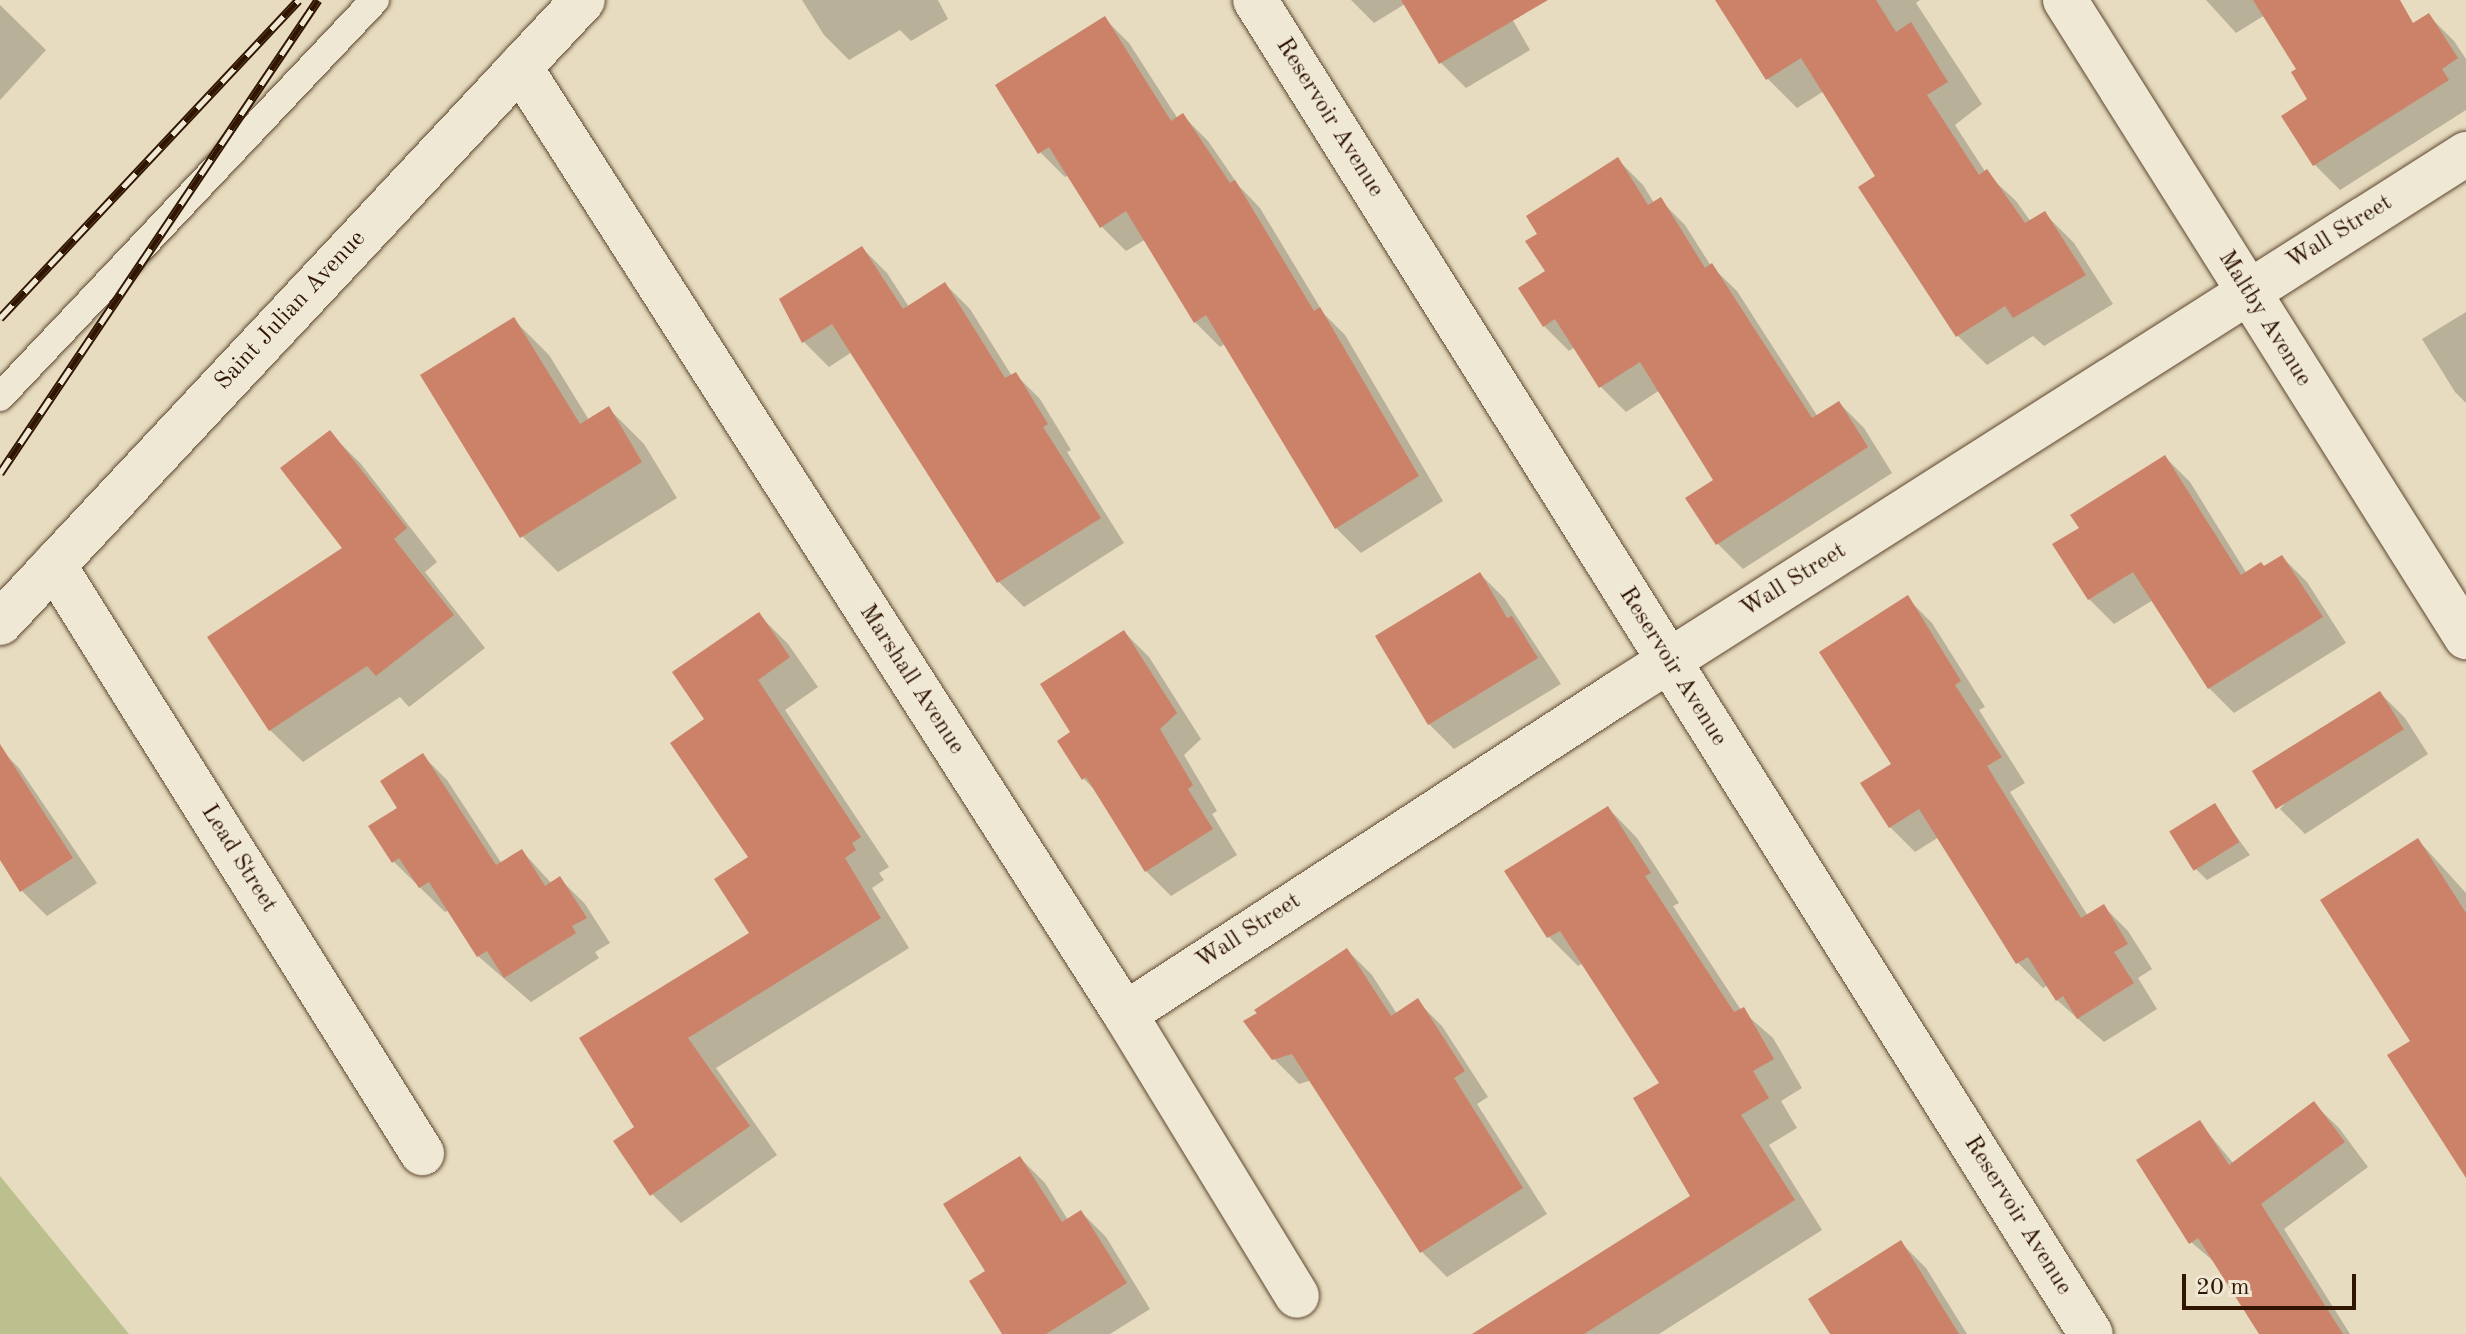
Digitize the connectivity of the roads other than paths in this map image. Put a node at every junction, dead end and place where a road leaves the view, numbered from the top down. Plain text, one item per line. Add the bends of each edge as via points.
1 (375, 0) edge
2 (583, 0) edge
3 (1255, 0) edge
4 (2065, 0) edge
5 (520, 67) junction
6 (2466, 154) edge
7 (2247, 292) junction
8 (0, 397) edge
9 (54, 565) junction
10 (0, 623) edge
11 (2466, 637) edge
12 (1668, 661) junction
13 (1125, 1014) junction
14 (422, 1153) dead end
15 (1297, 1296) dead end
16 (2091, 1334) edge

1 - 8 lane
2 - 5 street, Saint Julian Avenue
3 - 12 street, Reservoir Avenue
4 - 7 street, Maltby Avenue
5 - 9 street, Saint Julian Avenue
5 - 13 street, Marshall Avenue
6 - 7 street, Wall Street
7 - 11 street, Maltby Avenue
7 - 12 street, Wall Street
9 - 10 street, Saint Julian Avenue
9 - 14 street, Lead Street
12 - 13 street, Wall Street
12 - 16 street, Reservoir Avenue
13 - 15 street, Marshall Avenue

